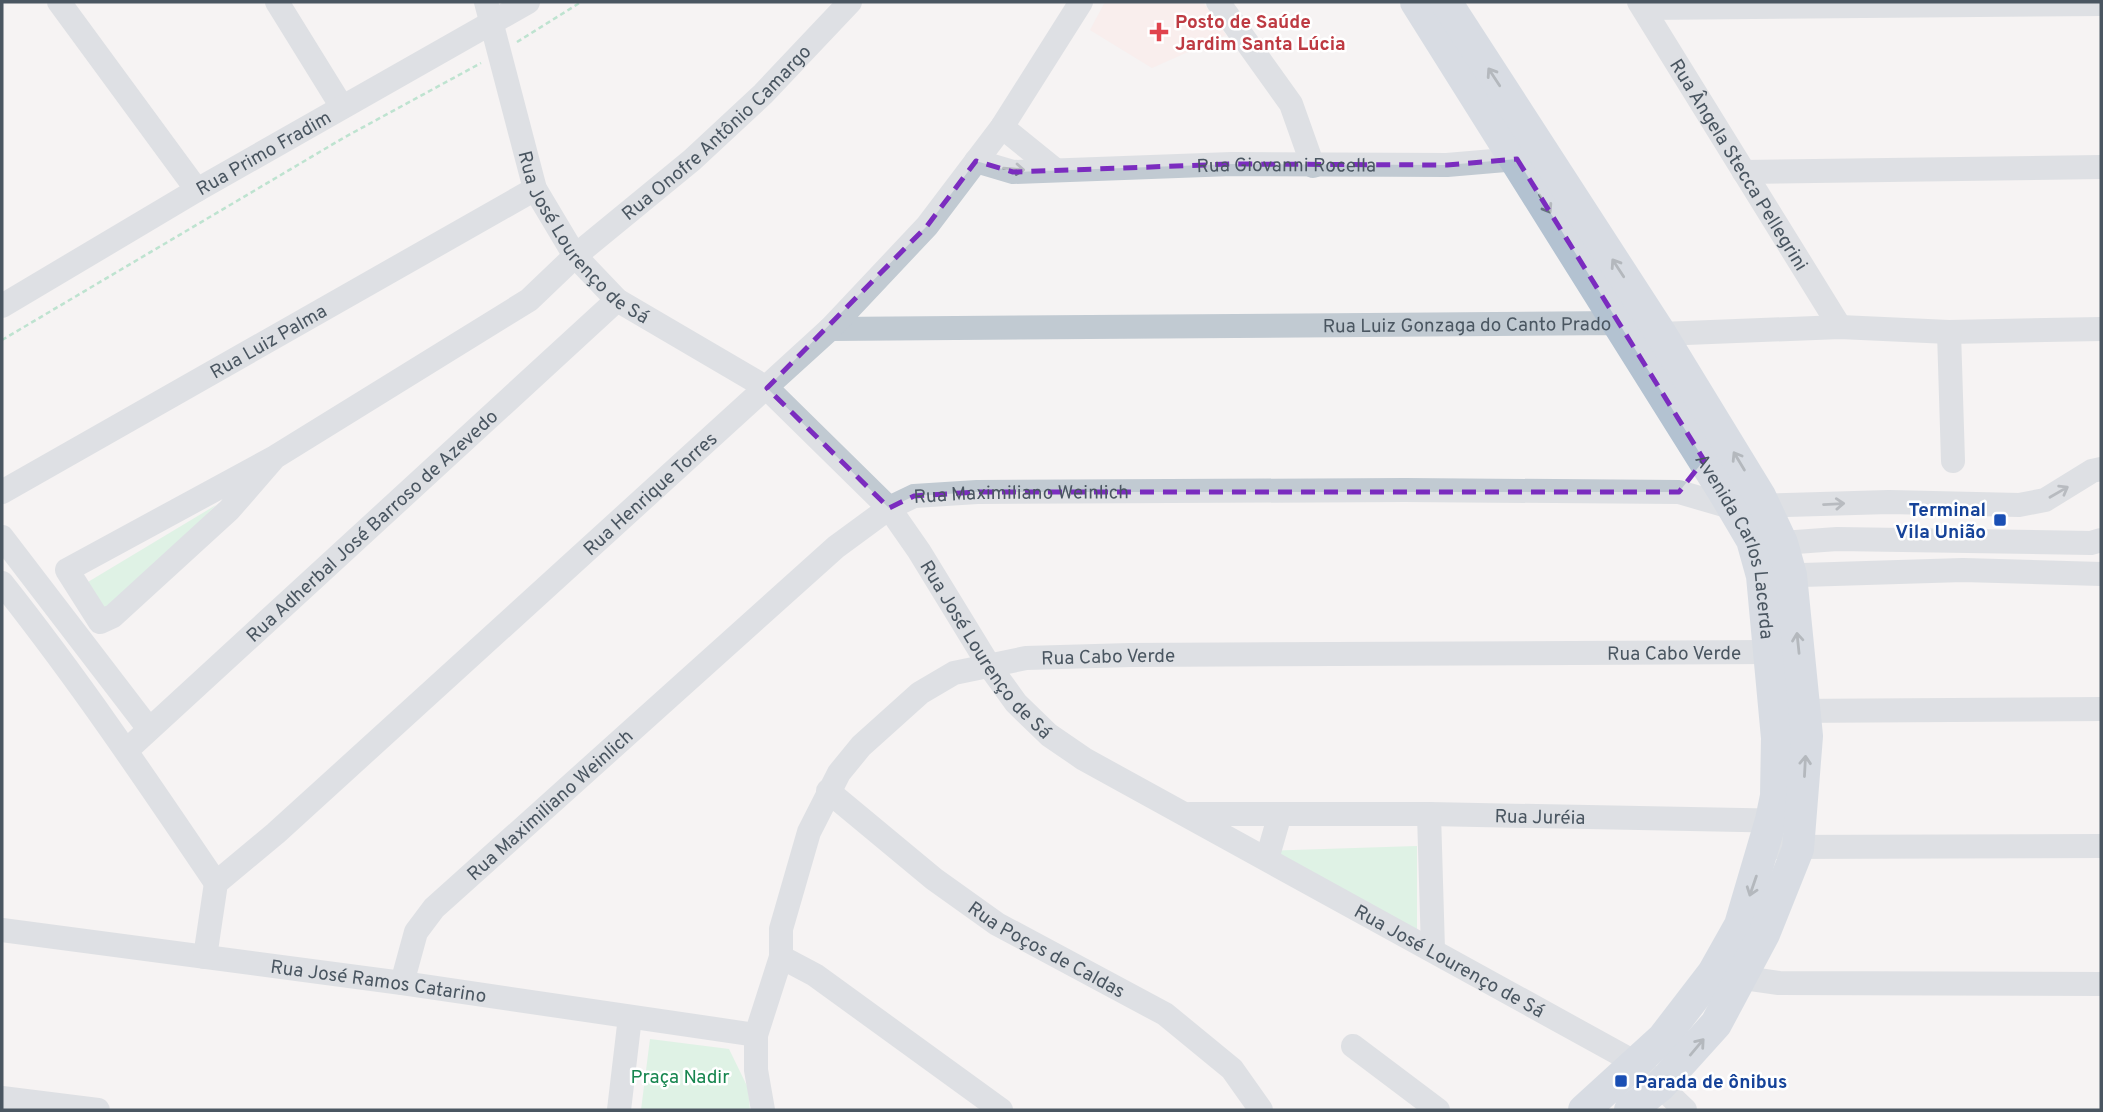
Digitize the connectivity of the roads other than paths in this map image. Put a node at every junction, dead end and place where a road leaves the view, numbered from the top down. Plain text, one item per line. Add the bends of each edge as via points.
1 (59, 2) edge
2 (277, 2) edge
3 (528, 2) edge
4 (850, 2) edge
5 (1081, 2) edge
6 (1218, 2) edge
7 (1416, 2) edge
8 (1446, 2) edge
9 (1642, 5) edge
10 (2101, 5) edge
11 (490, 11) edge
12 (342, 107) junction
13 (1002, 127) junction
14 (976, 161) junction
15 (1531, 164) junction
16 (1313, 166) junction
17 (2101, 167) edge
18 (1053, 168) junction
19 (1744, 172) junction
20 (535, 189) junction
21 (197, 190) junction
22 (575, 256) junction
23 (617, 300) junction
24 (2, 306) edge
25 (1620, 323) junction
26 (1840, 327) junction
27 (830, 329) junction
28 (2101, 329) edge
29 (1949, 332) junction
30 (1661, 334) junction
31 (768, 388) junction
32 (1675, 412) junction
33 (275, 457) junction
34 (1704, 460) junction
35 (1952, 461) dead end
36 (2101, 469) edge
37 (2, 492) edge
38 (1679, 492) junction
39 (888, 508) junction
40 (1734, 508) junction
41 (1766, 508) junction
42 (2, 537) edge
43 (2101, 540) edge
44 (1782, 543) junction
45 (67, 570) junction
46 (2101, 574) edge
47 (1777, 576) junction
48 (2, 583) edge
49 (42, 587) junction
50 (1768, 652) junction
51 (990, 667) junction
52 (2101, 709) edge
53 (1790, 711) junction
54 (149, 729) junction
55 (127, 750) junction
56 (828, 791) junction
57 (1187, 814) junction
58 (1280, 814) junction
59 (1429, 814) junction
60 (1784, 834) junction
61 (2101, 846) edge
62 (1268, 859) junction
63 (216, 883) junction
64 (2, 930) edge
65 (1433, 950) junction
66 (205, 957) junction
67 (781, 957) junction
68 (1744, 978) junction
69 (402, 983) junction
70 (2101, 984) edge
71 (631, 1017) junction
72 (756, 1035) junction
73 (1353, 1046) dead end
74 (1636, 1063) junction
75 (1660, 1086) junction
76 (2, 1098) edge
77 (98, 1110) edge
78 (620, 1110) edge
79 (763, 1110) edge
80 (1001, 1110) edge
81 (1261, 1110) edge
82 (1438, 1110) edge
83 (1584, 1110) edge
84 (1630, 1110) edge
85 (1685, 1110) edge

1 - 21 street
2 - 12 street
3 - 11 street, Rua Primo Fradim
4 - 22 street, Rua Onofre Antônio Camargo via 763,94 692,160
5 - 13 street, Rua Henrique Torres
6 - 16 street via 1291,104
7 - 15 main road, Avenida Carlos Lacerda
15 -> 8 main road, Avenida Carlos Lacerda
9 - 10 street
9 - 19 street, Rua Ângela Stecca Pellegrini
11 - 12 street, Rua Primo Fradim
11 - 20 street, Rua José Lourenço de Sá
12 - 21 street, Rua Primo Fradim
13 - 14 street, Rua Henrique Torres
13 - 18 street
14 -> 18 street, Rua Giovanni Rocella via 1013,172
14 - 27 street, Rua Henrique Torres via 927,226
15 - 16 street, Rua Giovanni Rocella
15 -> 25 main road, Avenida Carlos Lacerda
30 -> 15 main road, Avenida Carlos Lacerda
16 - 18 street, Rua Giovanni Rocella
17 - 19 street
19 - 26 street, Rua Ângela Stecca Pellegrini
20 - 22 street, Rua José Lourenço de Sá
20 - 37 street, Rua Luiz Palma
21 - 24 street, Rua Primo Fradim
22 - 23 street, Rua José Lourenço de Sá
22 - 33 street, Rua Onofre Antônio Camargo via 518,307
23 - 31 street, Rua José Lourenço de Sá
23 - 54 street, Rua Adherbal José Barroso de Azevedo
25 - 27 street, Rua Luiz Gonzaga do Canto Prado
25 - 30 street, Rua Luiz Gonzaga do Canto Prado
25 - 32 main road, Avenida Carlos Lacerda
26 - 29 street, Rua Luiz Gonzaga do Canto Prado
26 - 30 street, Rua Luiz Gonzaga do Canto Prado
27 - 31 street, Rua Henrique Torres
28 - 29 street, Rua Luiz Gonzaga do Canto Prado
29 - 35 street
41 -> 30 main road, Avenida Carlos Lacerda
31 - 39 street, Rua José Lourenço de Sá
31 - 63 street, Rua Henrique Torres
32 - 34 main road, Avenida Carlos Lacerda
32 - 41 street via 1689,422 1741,503
33 - 45 street
33 - 45 street via 229,510 106,622 100,622
34 - 38 street
34 - 40 main road, Avenida Carlos Lacerda
41 -> 36 street via 1889,502 2019,505 2045,500
38 - 39 street, Rua Maximiliano Weinlich via 977,492 914,496
38 - 40 street, Rua Maximiliano Weinlich
39 - 51 street, Rua José Lourenço de Sá via 953,601
39 - 69 street, Rua Maximiliano Weinlich via 836,547 434,908 416,932
40 - 47 main road, Avenida Carlos Lacerda
41 - 44 main road, Avenida Carlos Lacerda
42 - 49 street
43 - 44 street
44 - 47 main road, Avenida Carlos Lacerda
45 - 49 street
46 - 47 street via 1963,570
47 - 50 main road, Avenida Carlos Lacerda
53 -> 47 main road, Avenida Carlos Lacerda
48 - 55 street
49 - 54 street
50 - 51 street, Rua Cabo Verde via 1129,655 1026,658
50 - 53 main road, Avenida Carlos Lacerda
51 - 56 street, Rua Cabo Verde via 954,673 920,693 862,746
51 - 57 street, Rua José Lourenço de Sá via 1016,703 1049,735
52 - 53 street
53 - 60 main road, Avenida Carlos Lacerda via 1777,772
54 - 55 street, Rua Adherbal José Barroso de Azevedo
55 - 63 street
56 - 67 street, Rua Cabo Verde via 809,832 781,929
56 - 81 street, Rua Poços de Caldas via 934,879 998,924 1165,1014 1232,1069
57 - 58 street, Rua Juréia
57 - 62 street, Rua José Lourenço de Sá
58 - 59 street, Rua Juréia
58 - 62 street
59 - 60 street, Rua Juréia
59 - 65 street
60 - 61 street, Rua Juréia
60 - 68 main road, Avenida Carlos Lacerda
60 -> 74 main road, Avenida Carlos Lacerda via 1713,973 1663,1038
62 - 65 street, Rua José Lourenço de Sá
63 - 66 street
64 - 66 street, Rua José Ramos Catarino
65 - 74 street, Rua José Lourenço de Sá
66 - 69 street, Rua José Ramos Catarino
67 - 72 street, Rua Cabo Verde
67 - 80 street via 814,975
68 - 70 street via 1779,983
75 -> 68 main road, Avenida Carlos Lacerda via 1716,1024
69 - 71 street, Rua José Ramos Catarino
71 - 72 street, Rua José Ramos Catarino
71 - 78 street
72 - 79 street, Rua Cabo Verde
73 - 82 street
74 - 75 street, Rua José Lourenço de Sá
74 - 83 main road, Avenida Carlos Lacerda
75 - 84 main road, Avenida Carlos Lacerda
75 - 85 street, Rua José Lourenço de Sá
76 - 77 street

